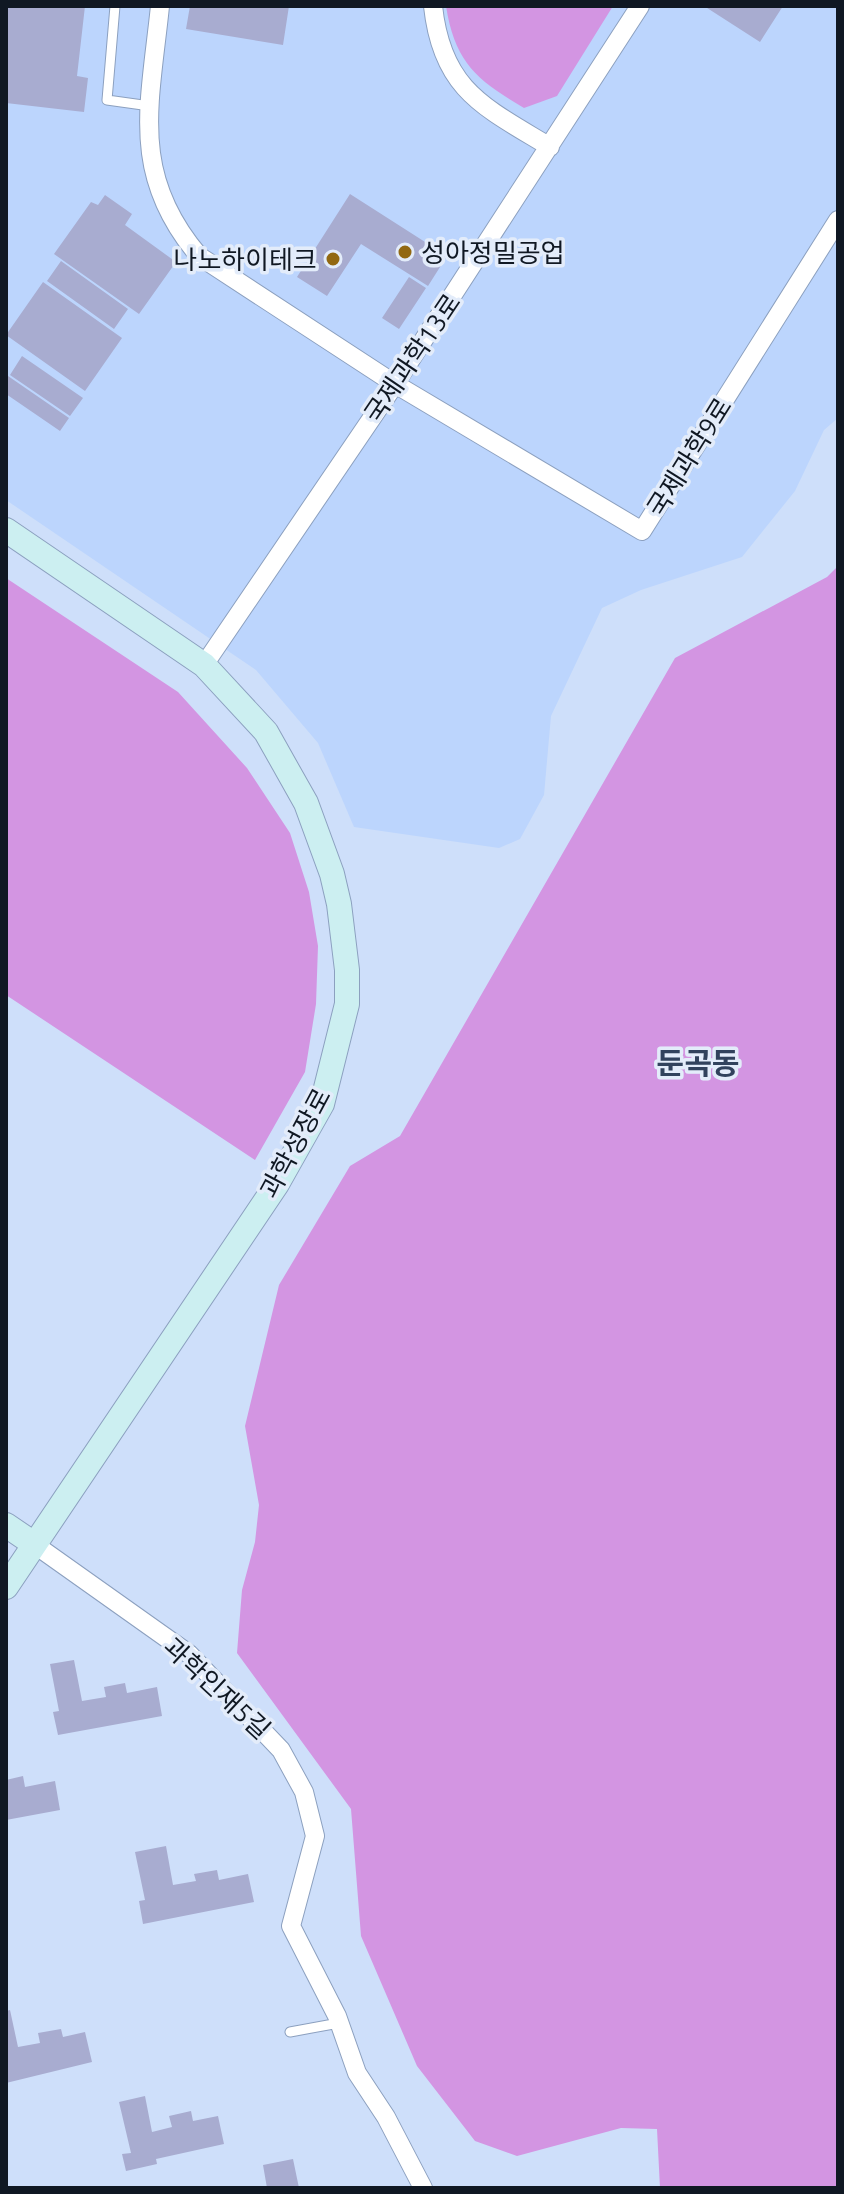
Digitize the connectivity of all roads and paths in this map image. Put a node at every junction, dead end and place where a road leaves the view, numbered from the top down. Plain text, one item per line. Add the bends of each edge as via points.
1 (115, 6) edge
2 (160, 6) edge
3 (433, 6) edge
4 (640, 6) edge
5 (150, 106) junction
6 (550, 147) junction
7 (838, 220) edge
8 (395, 384) junction
9 (6, 530) edge
10 (204, 665) junction
11 (6, 1525) edge
12 (34, 1544) junction
13 (6, 1587) edge
14 (339, 2023) junction
15 (290, 2032) dead end
16 (423, 2188) edge

1 - 5 lane via 107,100
2 - 5 street
3 - 6 street via 437,41 455,78 485,107
4 - 6 street, 국제과학13로
5 - 8 street via 151,158 162,203 199,256
6 - 8 street, 국제과학13로
7 - 8 street, 국제과학9로 via 642,531
8 - 10 street, 국제과학13로
9 - 10 street, 과학성장로
10 - 12 street, 과학성장로 via 266,732 322,843 344,934 342,1032 322,1104 277,1184
11 - 12 street
12 - 13 street, 과학성장로
12 - 14 street, 과학인재5길 via 189,1654 281,1750 304,1792 315,1836 291,1926
14 - 15 lane
14 - 16 street, 과학인재5길 via 357,2073

